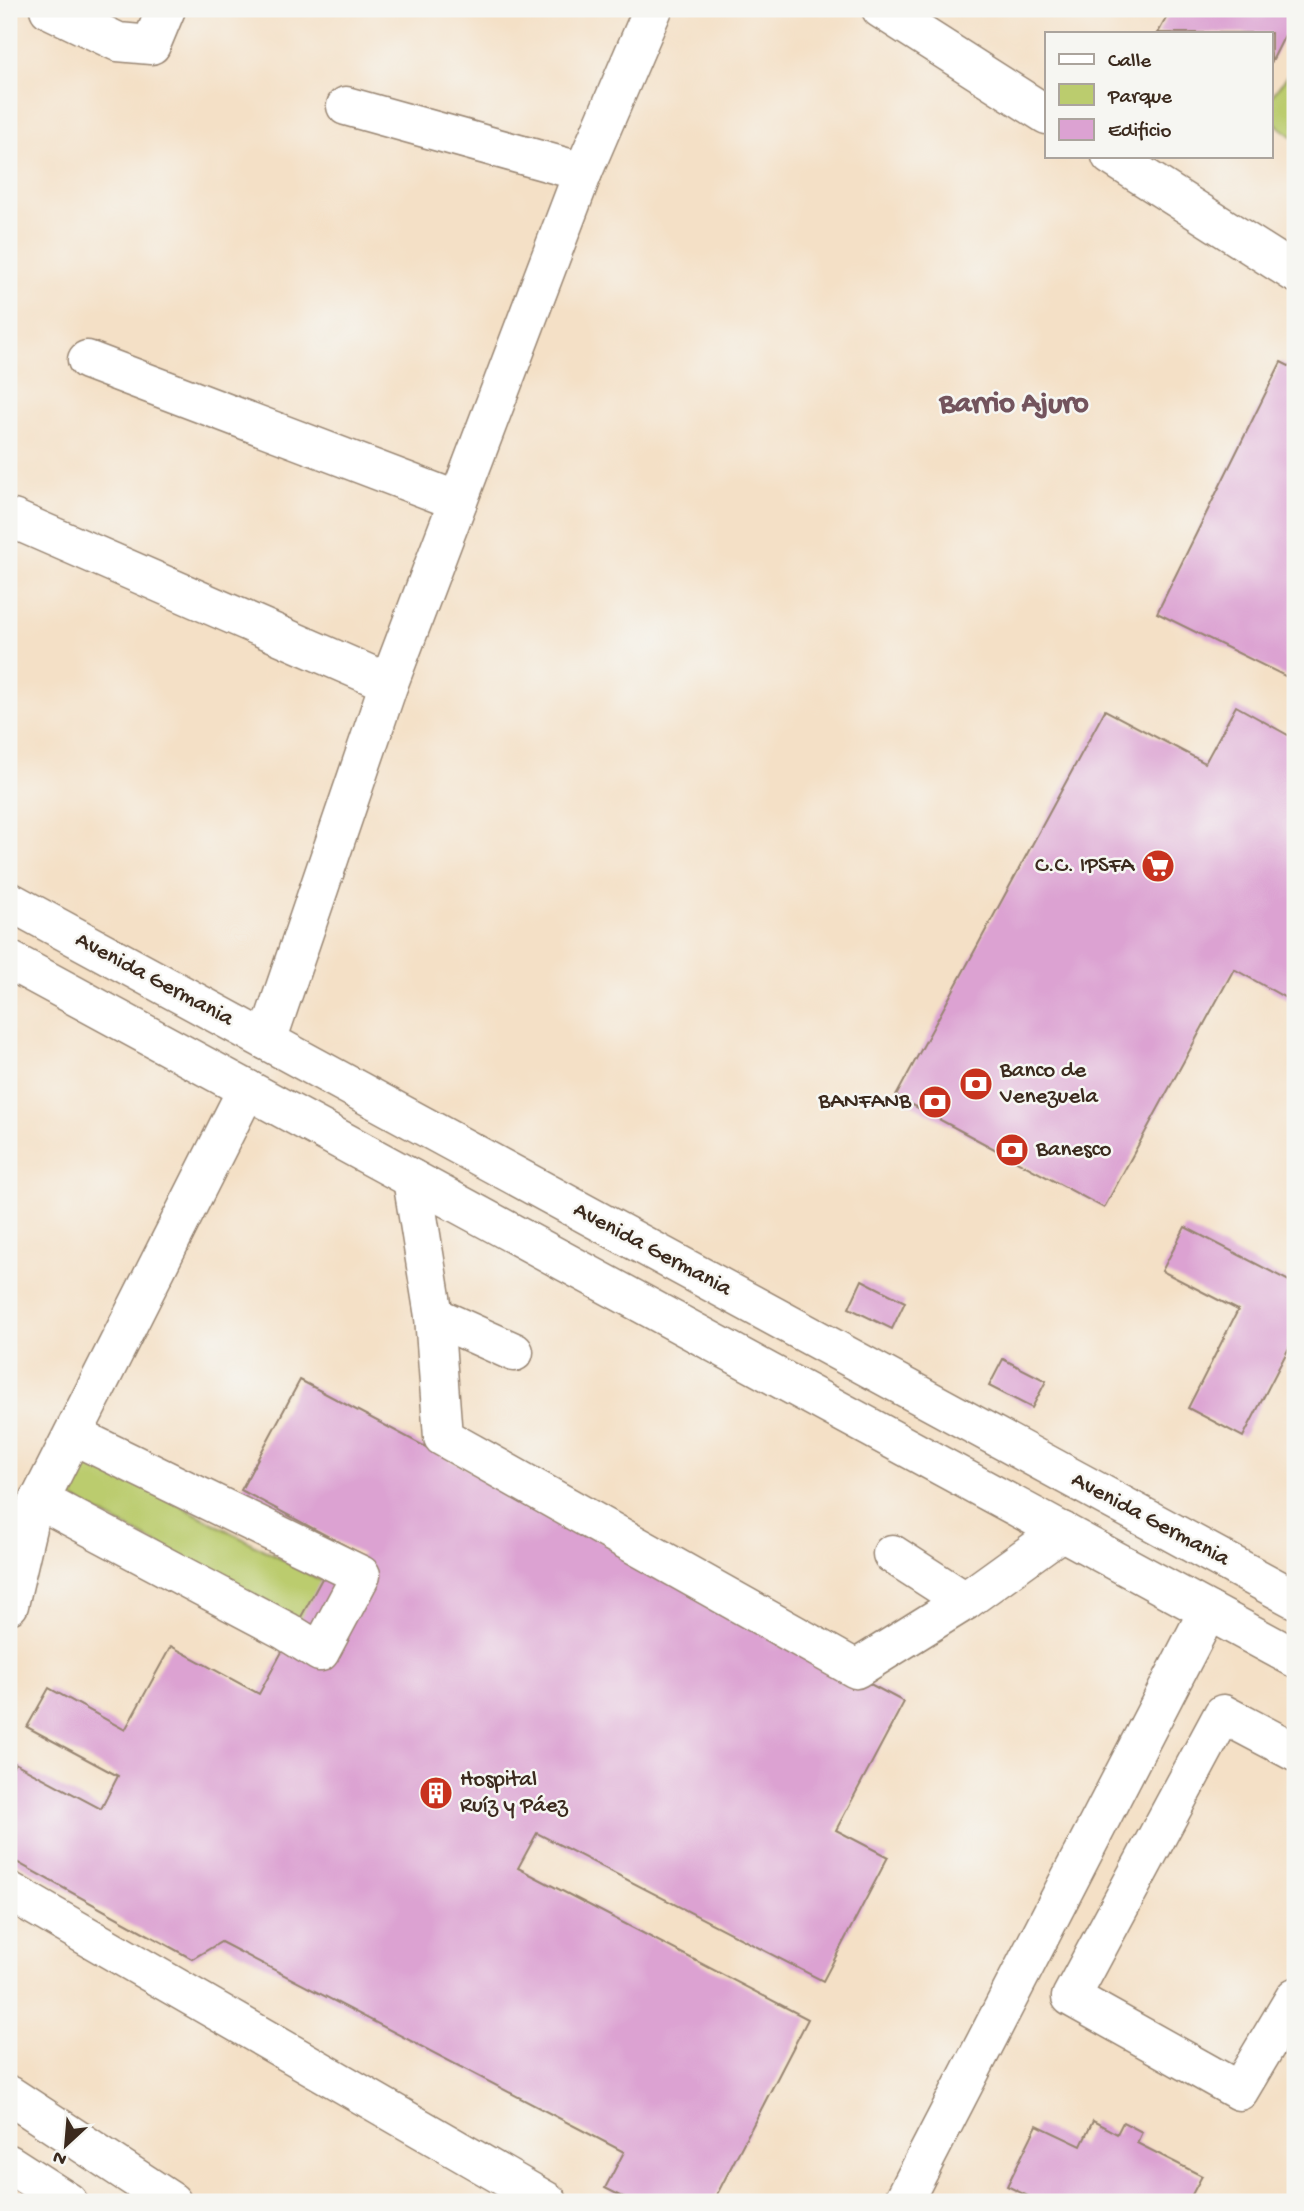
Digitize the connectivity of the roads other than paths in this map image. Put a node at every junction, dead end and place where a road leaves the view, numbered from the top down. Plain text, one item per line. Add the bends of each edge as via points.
1 (49, 9) edge
2 (166, 9) edge
3 (653, 9) edge
4 (881, 9) edge
5 (346, 106) dead end
6 (1045, 114) edge
7 (1114, 158) edge
8 (583, 172) junction
9 (1295, 273) edge
10 (87, 360) dead end
11 (458, 501) junction
12 (13, 519) dead end
13 (390, 683) junction
14 (9, 901) edge
15 (9, 960) edge
16 (267, 1041) junction
17 (247, 1089) junction
18 (412, 1179) junction
19 (434, 1316) junction
20 (514, 1352) dead end
21 (73, 1435) junction
22 (39, 1500) junction
23 (1062, 1531) junction
24 (892, 1553) dead end
25 (1295, 1599) edge
26 (965, 1601) junction
27 (9, 1605) edge
28 (1208, 1611) junction
29 (1295, 1658) edge
30 (1295, 1752) edge
31 (9, 1891) edge
32 (1295, 1997) edge
33 (9, 2095) edge
34 (9, 2164) edge
35 (68, 2202) edge
36 (172, 2202) edge
37 (548, 2202) edge
38 (903, 2202) edge

1 - 2 street via 118,43 151,45
3 - 8 street
4 - 6 street
5 - 8 street
7 - 9 street
8 - 11 street
10 - 11 street
11 - 13 street
12 - 13 street
13 - 16 street
14 - 16 street, Avenida Germania
15 - 17 street
16 - 25 street, Avenida Germania
17 - 18 street
17 - 21 street
18 - 19 street
18 - 23 street
19 - 20 street
19 - 26 street via 443,1437 856,1669
21 - 22 street
21 - 22 street via 360,1575 320,1652
22 - 27 street via 28,1523
23 - 26 street
23 - 28 street
24 - 26 street
28 - 29 street
28 - 38 street
30 - 32 street via 1223,1714 1071,1997 1239,2091
31 - 37 street
33 - 36 street
34 - 35 street

